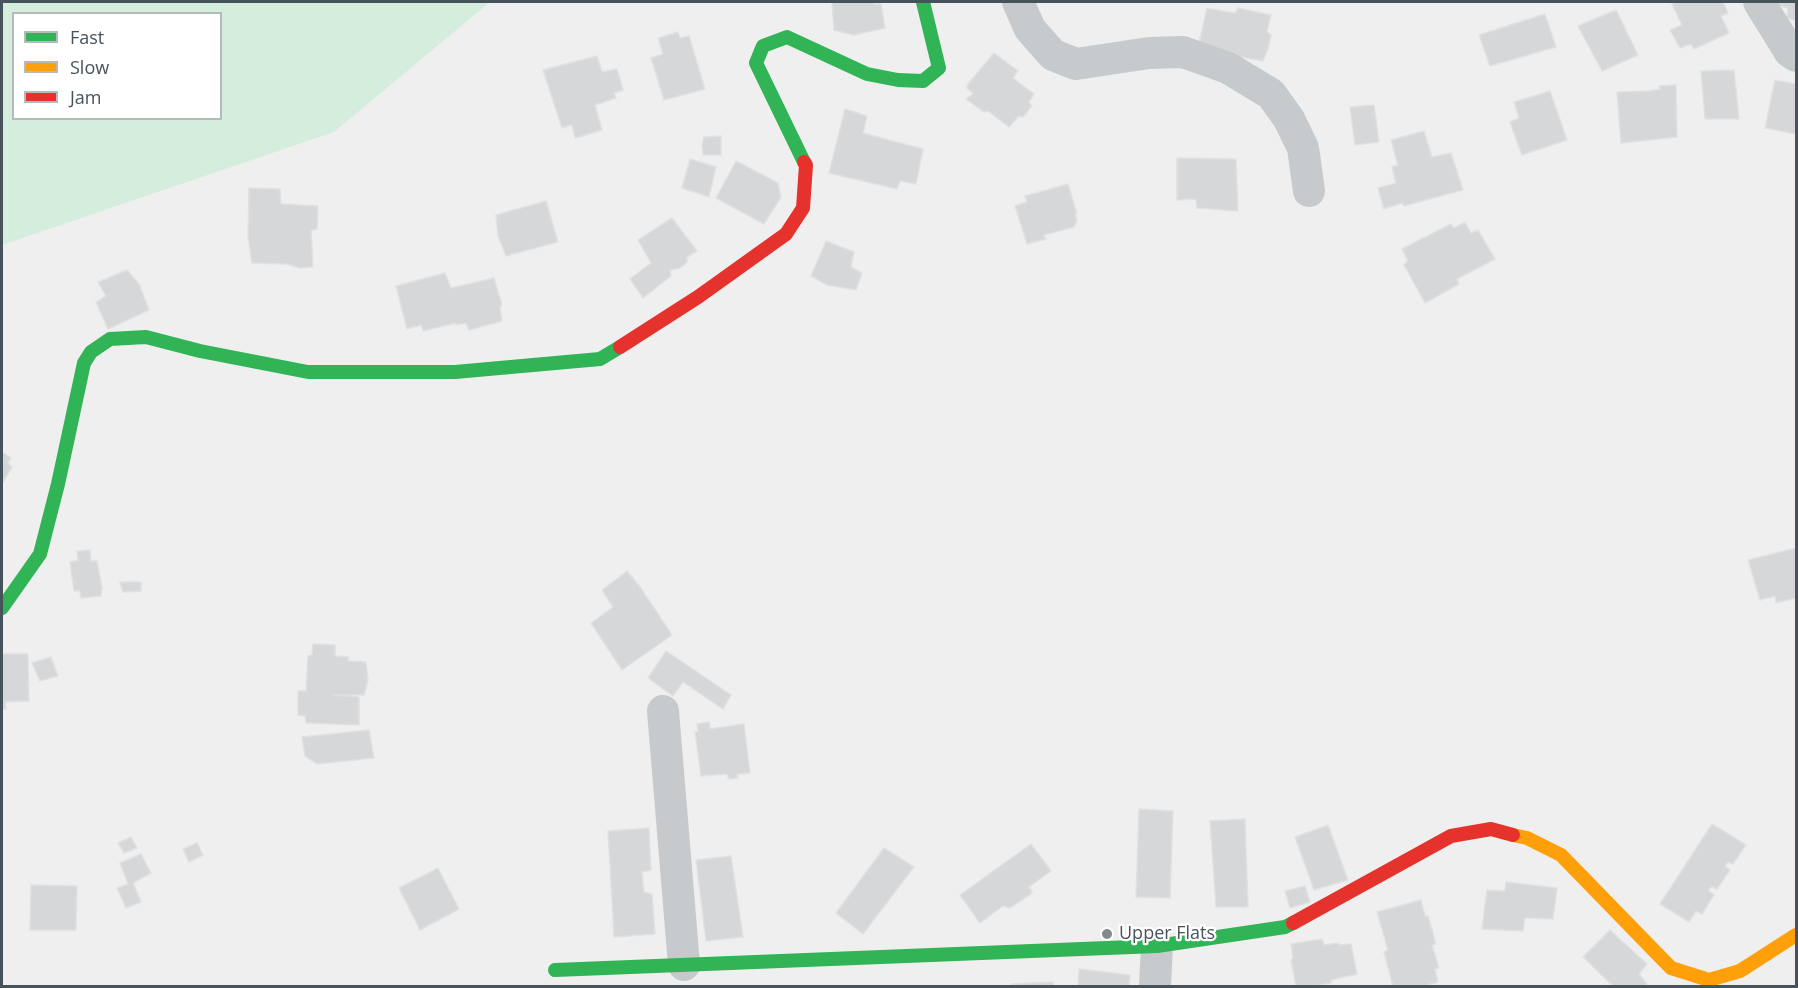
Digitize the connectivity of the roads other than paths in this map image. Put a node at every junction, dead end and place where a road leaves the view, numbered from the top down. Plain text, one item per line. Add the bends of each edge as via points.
1 (923, 2) edge
2 (1018, 2) edge
3 (1759, 2) edge
4 (1797, 56) edge
5 (1309, 191) dead end
6 (2, 608) edge
7 (663, 711) dead end
8 (1797, 934) edge
9 (1157, 946) junction
10 (684, 965) junction
11 (555, 970) dead end
12 (1155, 987) edge

1 - 6 street via 939,68 923,81 867,74 788,37 763,46 756,63 806,165 803,208 786,234 698,297 600,359 455,372 308,372 146,338 110,339 91,352 84,363 40,554
2 - 5 street via 1030,29 1053,55 1076,63 1183,52 1228,68 1271,94 1289,118 1303,148
3 - 4 street
7 - 10 street
8 - 9 street via 1740,971 1709,980 1671,968 1561,855 1527,838 1491,830 1451,836 1285,927
9 - 10 street
9 - 12 street
10 - 11 street

